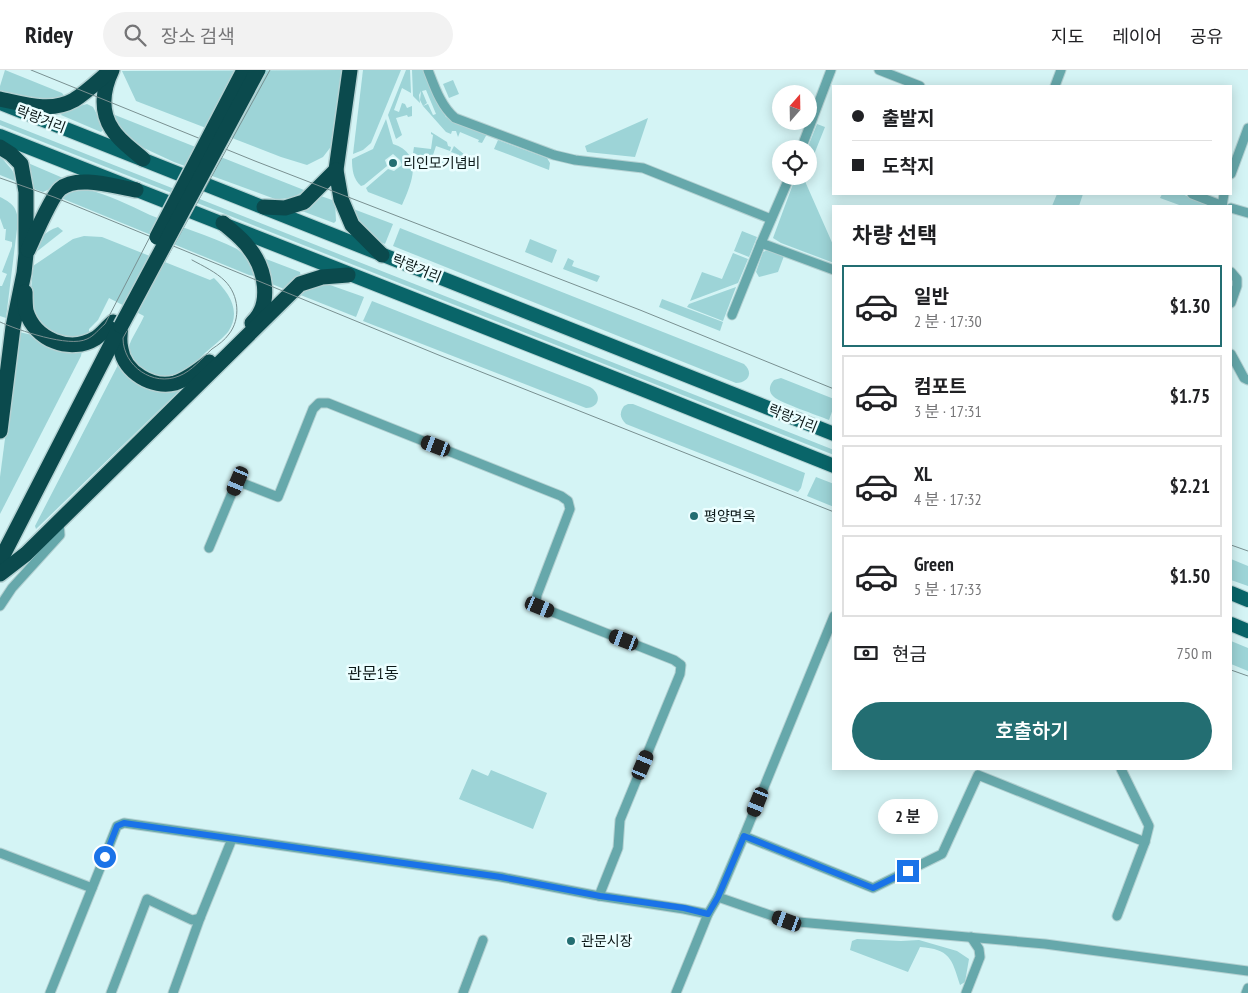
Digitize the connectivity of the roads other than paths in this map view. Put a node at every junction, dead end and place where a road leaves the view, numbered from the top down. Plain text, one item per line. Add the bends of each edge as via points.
1 (112, 70) edge
2 (244, 70) edge
3 (258, 70) edge
4 (346, 70) edge
5 (350, 70) edge
6 (428, 70) edge
7 (831, 70) edge
8 (879, 70) edge
9 (1062, 70) edge
10 (348, 85) junction
11 (917, 85) edge
12 (1055, 85) edge
13 (0, 99) edge
14 (0, 103) edge
15 (1248, 128) edge
16 (0, 136) edge
17 (804, 140) edge
18 (0, 146) edge
19 (143, 159) junction
20 (336, 170) junction
21 (1232, 171) edge
22 (786, 185) edge
23 (136, 190) junction
24 (1194, 195) edge
25 (1220, 205) edge
26 (264, 208) junction
27 (1232, 208) edge
28 (1248, 213) edge
29 (771, 219) junction
30 (223, 224) junction
31 (762, 243) junction
32 (26, 254) junction
33 (382, 255) junction
34 (832, 269) edge
35 (24, 273) junction
36 (1232, 273) edge
37 (348, 274) junction
38 (1232, 300) edge
39 (732, 315) dead end
40 (117, 324) junction
41 (1232, 356) edge
42 (1248, 380) edge
43 (0, 431) edge
44 (832, 433) edge
45 (832, 465) edge
46 (59, 521) junction
47 (0, 541) edge
48 (209, 548) dead end
49 (0, 561) edge
50 (0, 574) edge
51 (1232, 593) edge
52 (1248, 600) edge
53 (0, 606) edge
54 (832, 621) edge
55 (1232, 624) edge
56 (1248, 631) edge
57 (1121, 770) edge
58 (744, 836) junction
59 (232, 839) junction
60 (1145, 842) junction
61 (0, 853) edge
62 (92, 888) junction
63 (600, 896) junction
64 (718, 897) junction
65 (708, 914) junction
66 (1117, 916) dead end
67 (200, 918) junction
68 (971, 937) junction
69 (482, 940) dead end
70 (1248, 971) edge
71 (1248, 988) edge
72 (50, 993) edge
73 (111, 993) edge
74 (173, 993) edge
75 (462, 993) edge
76 (676, 993) edge
77 (966, 993) edge
78 (1246, 993) edge

1 - 13 highway via 63,105 33,106
1 - 19 highway via 104,100 105,113 112,130
2 - 40 highway, bridge
3 - 40 highway, bridge
4 - 10 highway
5 - 10 highway
6 - 29 street via 442,104 455,118 554,155 643,168
7 - 17 street
8 - 11 street
9 - 12 street
10 - 20 highway
14 - 19 main road, 락랑거리
15 - 21 street
16 - 23 main road
18 - 32 highway via 21,164 24,176
19 - 26 main road, 락랑거리
20 - 26 highway via 304,202 284,208
20 - 33 highway via 346,214 352,225
22 - 29 street
23 - 30 main road
23 - 32 highway via 93,182 74,183 61,188
24 - 25 street
26 - 33 main road, 락랑거리
27 - 28 street
29 - 31 street
30 - 37 main road
30 - 40 highway via 248,245 264,284 263,308 257,318 224,350 196,372 173,384 144,379 124,360
31 - 34 street
31 - 39 street
32 - 35 highway
33 - 44 main road, 락랑거리
35 - 40 highway via 26,310 30,320 55,343 68,345 88,341
35 - 43 highway via 13,328
36 - 38 street via 1237,279 1237,286
37 - 45 main road
37 - 46 highway via 300,284
40 - 47 highway
40 - 49 highway
41 - 42 street
46 - 50 highway
46 - 53 street via 60,535
48 - 63 street via 238,481 278,497 313,410 319,404 328,403 568,501 570,509 536,602 540,607 681,665 620,820 618,848
51 - 52 main road
54 - 58 street
55 - 56 main road
57 - 60 street via 1149,826
58 - 60 street via 873,888 942,854 978,775
58 - 64 street
59 - 62 street via 124,823 117,826
59 - 63 street via 501,877
59 - 67 street
60 - 66 street
61 - 62 street
62 - 72 street
63 - 65 street
64 - 65 street
64 - 68 street via 787,921
65 - 76 street
67 - 73 street via 192,920 147,899
67 - 74 street
68 - 70 street
68 - 77 street via 980,949 980,957
69 - 75 street
71 - 78 street

